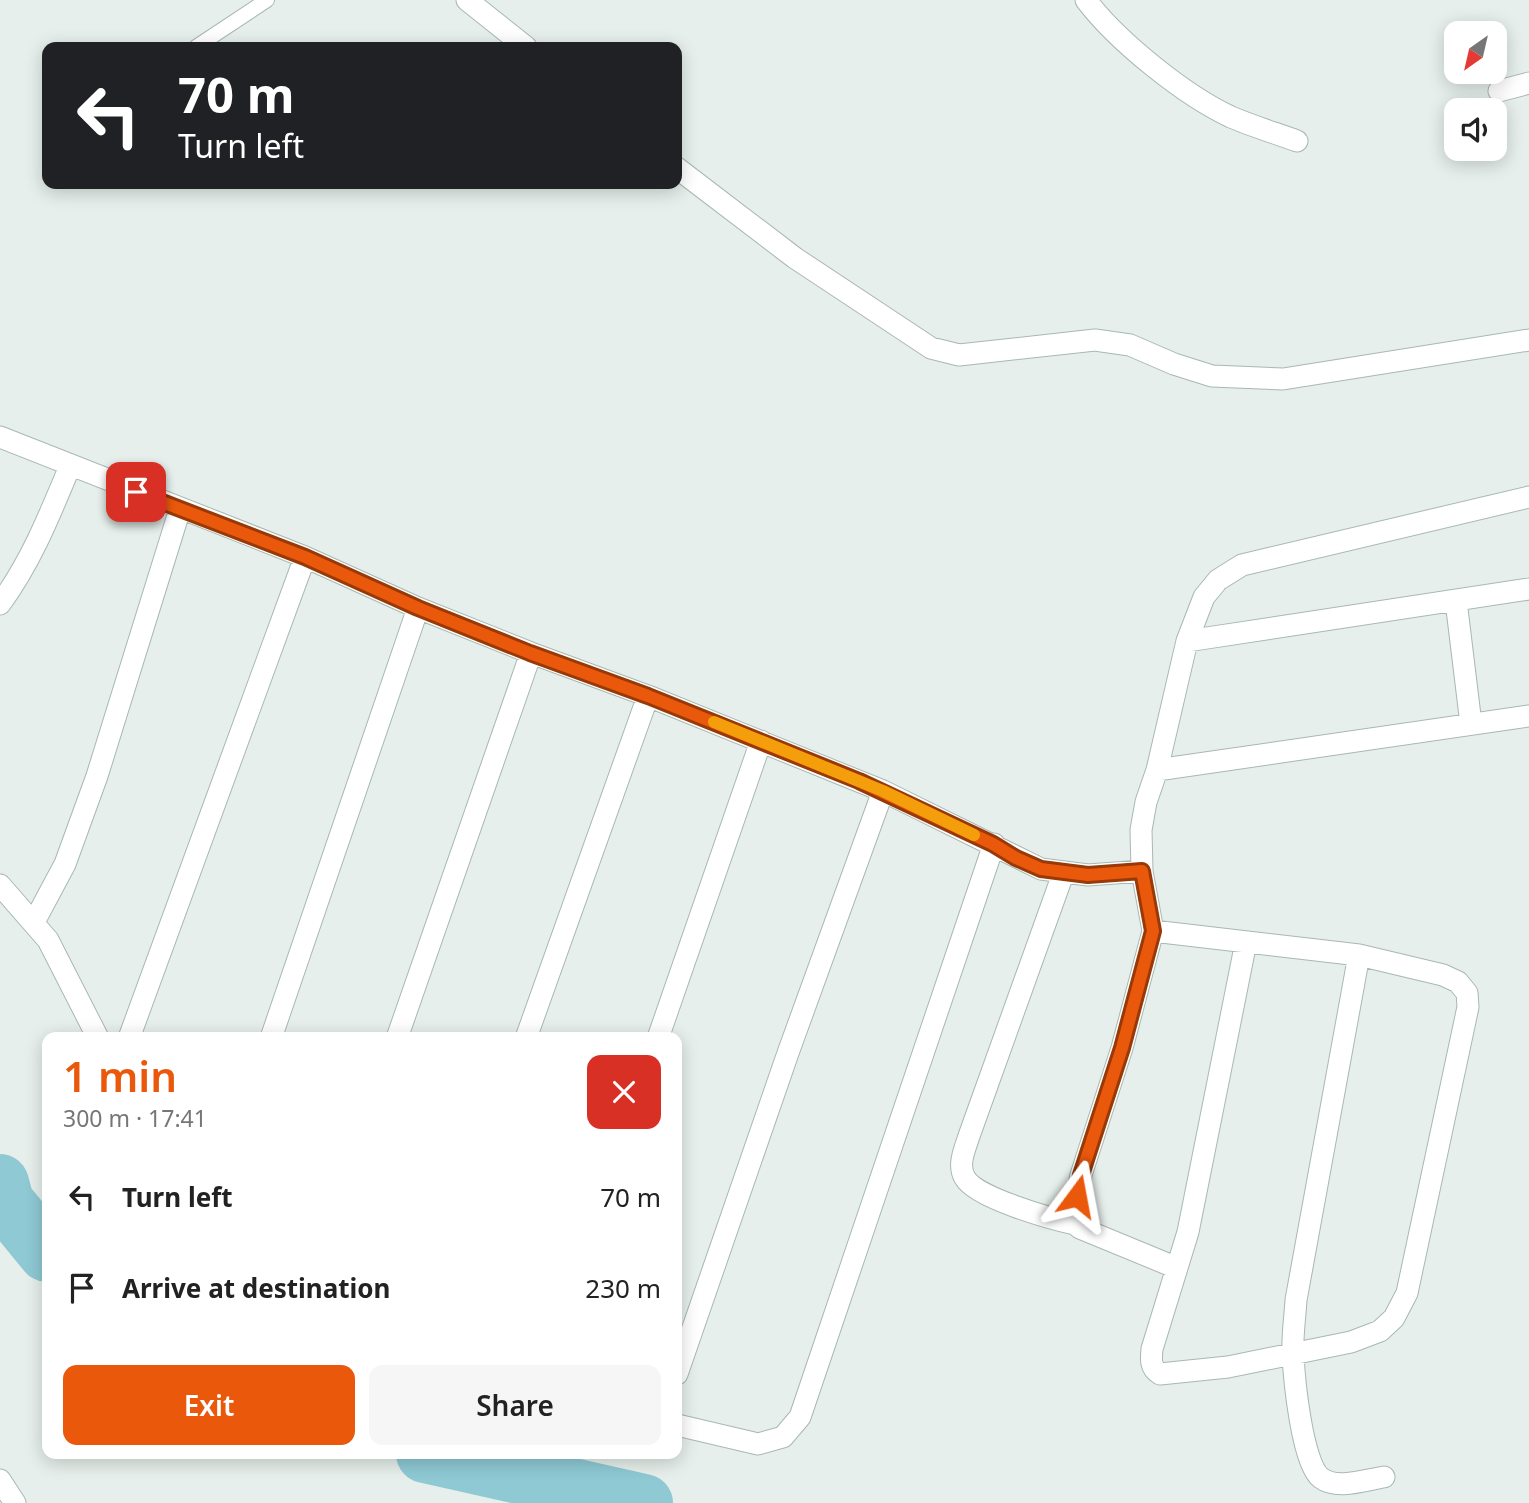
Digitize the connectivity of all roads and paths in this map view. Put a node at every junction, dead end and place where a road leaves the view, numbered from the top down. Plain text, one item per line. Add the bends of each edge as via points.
1 (267, 0) edge
2 (467, 0) edge
3 (1086, 0) edge
4 (204, 42) edge
5 (520, 42) edge
6 (1529, 83) edge
7 (1499, 90) dead end
8 (1297, 141) dead end
9 (682, 172) edge
10 (1529, 340) edge
11 (0, 437) edge
12 (70, 466) junction
13 (1529, 497) edge
14 (180, 509) junction
15 (305, 557) junction
16 (1529, 589) edge
17 (1456, 601) junction
18 (0, 604) edge
19 (418, 608) junction
20 (1187, 641) junction
21 (530, 653) junction
22 (648, 696) junction
23 (1529, 716) edge
24 (1471, 724) junction
25 (761, 741) junction
26 (1157, 770) junction
27 (883, 791) junction
28 (993, 844) junction
29 (1142, 871) junction
30 (1063, 874) junction
31 (0, 885) edge
32 (34, 922) junction
33 (1153, 931) junction
34 (1246, 942) junction
35 (1359, 955) junction
36 (94, 1032) edge
37 (131, 1032) edge
38 (273, 1032) edge
39 (399, 1032) edge
40 (528, 1032) edge
41 (660, 1032) edge
42 (1075, 1224) junction
43 (1177, 1268) junction
44 (1293, 1353) junction
45 (682, 1360) edge
46 (682, 1426) edge
47 (1384, 1477) dead end
48 (0, 1480) edge
49 (15, 1503) edge

1 - 4 lane
2 - 5 street
3 - 8 street via 1102,22 1171,80 1230,116
6 - 7 street
9 - 10 street via 795,258 946,354 1095,341 1130,345 1212,376 1283,379
11 - 12 street
12 - 14 street
12 - 18 street via 34,548
13 - 20 street via 1242,565 1218,580 1204,597
14 - 15 street
14 - 32 street via 97,776 65,864
15 - 19 street
15 - 37 street
16 - 17 street
17 - 20 street
17 - 24 street
19 - 21 street
19 - 38 street
20 - 26 street
21 - 22 street
21 - 39 street
22 - 25 street
22 - 40 street
23 - 24 street
24 - 26 street
25 - 27 street
25 - 41 street
26 - 29 street via 1140,830
27 - 28 street
27 - 45 street
28 - 30 street via 1033,866
28 - 46 street via 800,1417 783,1437 758,1444
29 - 30 street
29 - 33 street
30 - 42 street via 961,1165 965,1180 983,1192 1042,1217
31 - 32 street
32 - 36 street via 48,940
33 - 34 street
33 - 42 street via 1081,1175
34 - 35 street
34 - 43 street
35 - 44 street via 1298,1287
35 - 44 street via 1458,982 1467,992 1468,1007 1407,1293 1394,1318 1380,1331
42 - 43 street
43 - 44 street via 1152,1349 1152,1364 1160,1374 1228,1367
44 - 47 street via 1306,1449 1319,1477 1348,1483
48 - 49 street

